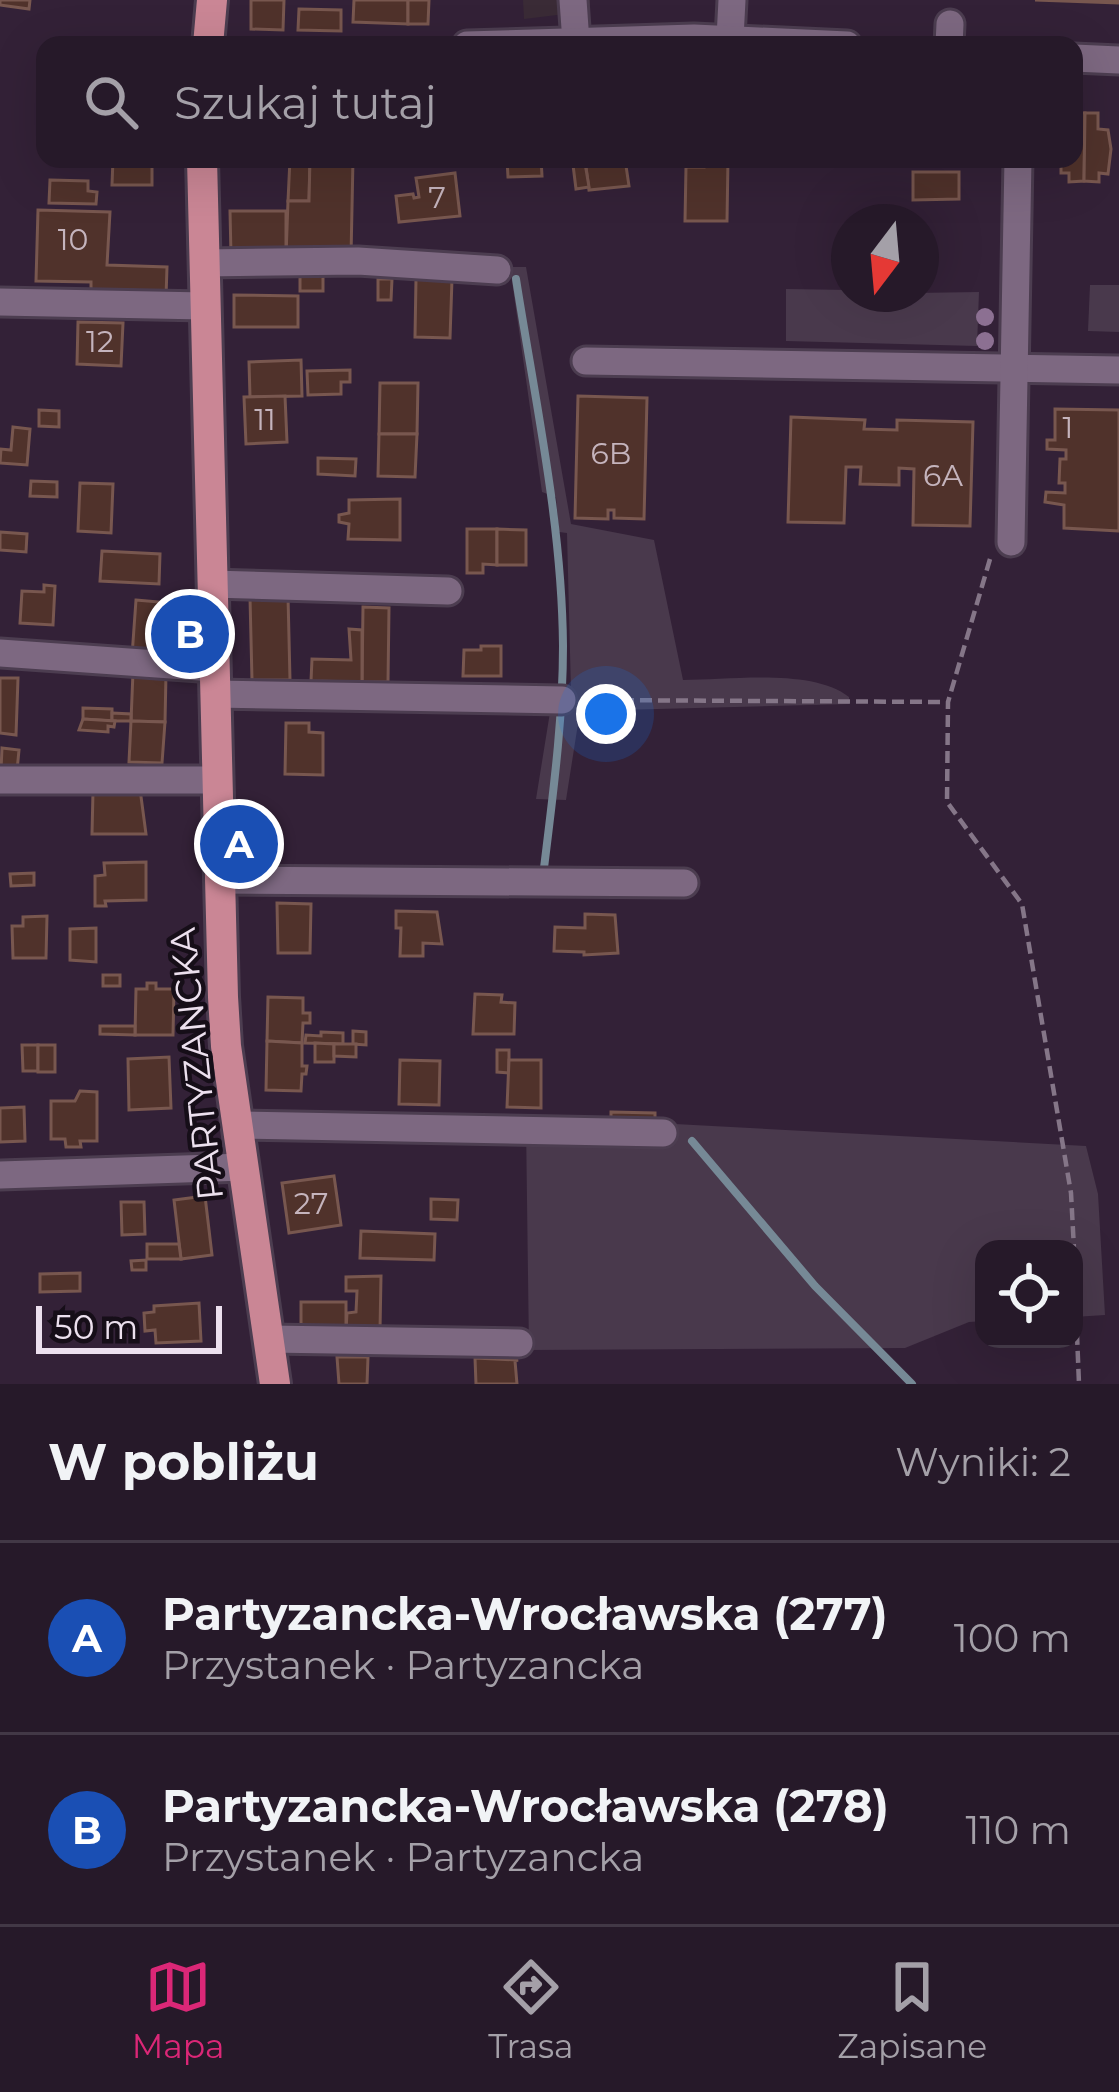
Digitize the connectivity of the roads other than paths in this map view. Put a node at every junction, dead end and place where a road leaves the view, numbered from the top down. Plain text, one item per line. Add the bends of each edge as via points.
1 (212, 0) edge
2 (573, 0) edge
3 (732, 0) edge
4 (209, 36) edge
5 (576, 36) edge
6 (730, 36) edge
7 (1083, 58) edge
8 (1119, 60) edge
9 (202, 168) edge
10 (1018, 168) edge
11 (204, 263) junction
12 (497, 270) dead end
13 (0, 302) edge
14 (205, 306) junction
15 (586, 361) dead end
16 (1015, 369) junction
17 (1119, 370) edge
18 (1011, 542) road end
19 (212, 584) junction
20 (448, 591) dead end
21 (0, 653) edge
22 (214, 681) junction
23 (562, 700) road end
24 (0, 780) edge
25 (217, 780) junction
26 (219, 880) junction
27 (684, 884) dead end
28 (238, 1125) junction
29 (663, 1133) dead end
30 (244, 1167) junction
31 (0, 1175) edge
32 (269, 1339) junction
33 (519, 1342) dead end
34 (275, 1384) edge

1 - 4 main road
2 - 5 street
3 - 6 street
7 - 8 street
9 - 11 main road, PARTYZANCKA
10 - 16 street
11 - 12 street
11 - 14 main road, PARTYZANCKA
13 - 14 street
14 - 19 main road, PARTYZANCKA
15 - 16 street
16 - 17 street
16 - 18 street
19 - 20 street
19 - 22 main road, PARTYZANCKA
21 - 22 street
22 - 23 street
22 - 25 main road, PARTYZANCKA
24 - 25 street
25 - 26 main road, PARTYZANCKA
26 - 27 street
26 - 28 main road, PARTYZANCKA
28 - 29 street
28 - 30 main road, PARTYZANCKA
30 - 31 street
30 - 32 main road, PARTYZANCKA
32 - 33 street
32 - 34 main road, PARTYZANCKA

